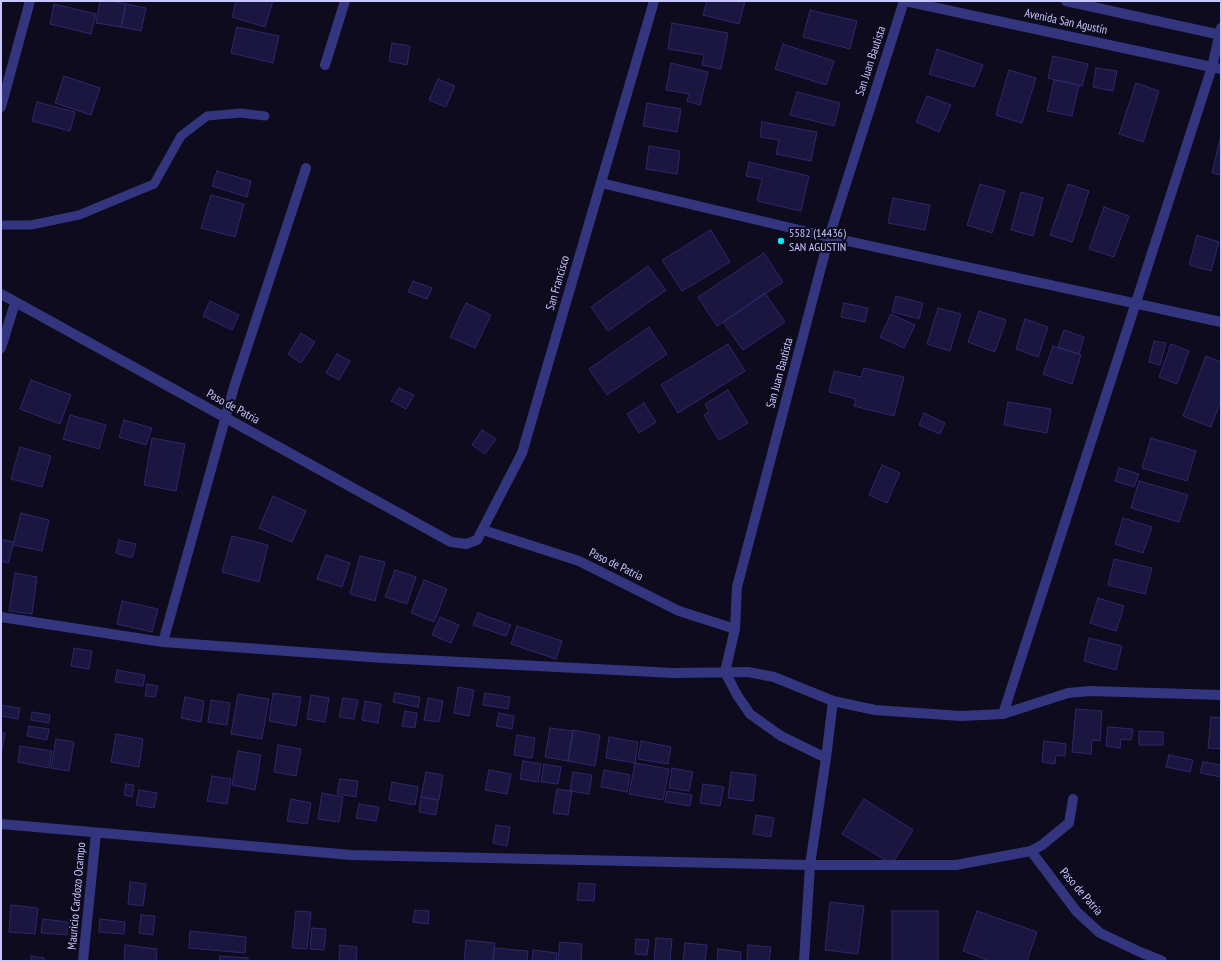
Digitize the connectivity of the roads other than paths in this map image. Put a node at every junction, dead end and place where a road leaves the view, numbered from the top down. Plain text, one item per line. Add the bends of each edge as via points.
1 (30, 1) edge
2 (345, 1) edge
3 (654, 1) edge
4 (904, 1) edge
5 (1066, 1) edge
6 (1220, 32) edge
7 (325, 65) dead end
8 (1216, 68) edge
9 (1, 107) edge
10 (265, 116) dead end
11 (306, 168) dead end
12 (601, 183) junction
13 (1, 225) edge
14 (829, 236) junction
15 (1, 294) edge
16 (15, 304) junction
17 (1136, 304) junction
18 (1221, 322) edge
19 (1, 348) edge
20 (227, 418) junction
21 (483, 530) junction
22 (452, 542) joint
23 (1, 617) edge
24 (735, 629) junction
25 (162, 642) junction
26 (725, 672) junction
27 (1221, 695) edge
28 (833, 701) junction
29 (1003, 714) junction
30 (826, 758) junction
31 (1073, 799) dead end
32 (1, 824) edge
33 (96, 833) junction
34 (1030, 851) junction
35 (810, 865) junction
36 (84, 961) edge
37 (804, 961) edge
38 (1162, 961) edge

1 - 9 street
2 - 7 street
3 - 12 street, San Francisco
4 - 8 street, Avenida San Agustín
4 - 14 street, San Juan Bautista
5 - 6 street, Avenida San Agustín
6 - 8 street
8 - 17 street
10 - 13 lane via 240,113 207,116 181,136 154,184 79,215 30,225
11 - 20 street via 234,387
12 - 14 street
12 - 21 street, San Francisco via 522,452
14 - 17 street
14 - 24 street, San Juan Bautista via 737,587
15 - 16 street, Paso de Patria
16 - 19 street
16 - 20 street, Paso de Patria
17 - 18 street
17 - 29 street
20 - 22 street, Paso de Patria
20 - 25 street
21 - 22 street, San Francisco via 477,540 466,544
21 - 24 street, Paso de Patria via 579,561 679,611
23 - 25 street
24 - 26 street, San Juan Bautista
25 - 26 street via 383,658 673,673
26 - 28 street via 748,672 774,677
26 - 30 street via 750,714 781,736
27 - 29 street via 1090,691 1068,693
28 - 29 street via 875,710 961,716
28 - 30 street
30 - 35 street
31 - 34 street via 1068,822 1042,845
32 - 33 street
33 - 35 street via 351,855
33 - 36 street, Mauricio Cardozo Ocampo
34 - 35 street via 956,866
34 - 38 street, Paso de Patria via 1077,912 1100,933
35 - 37 street

